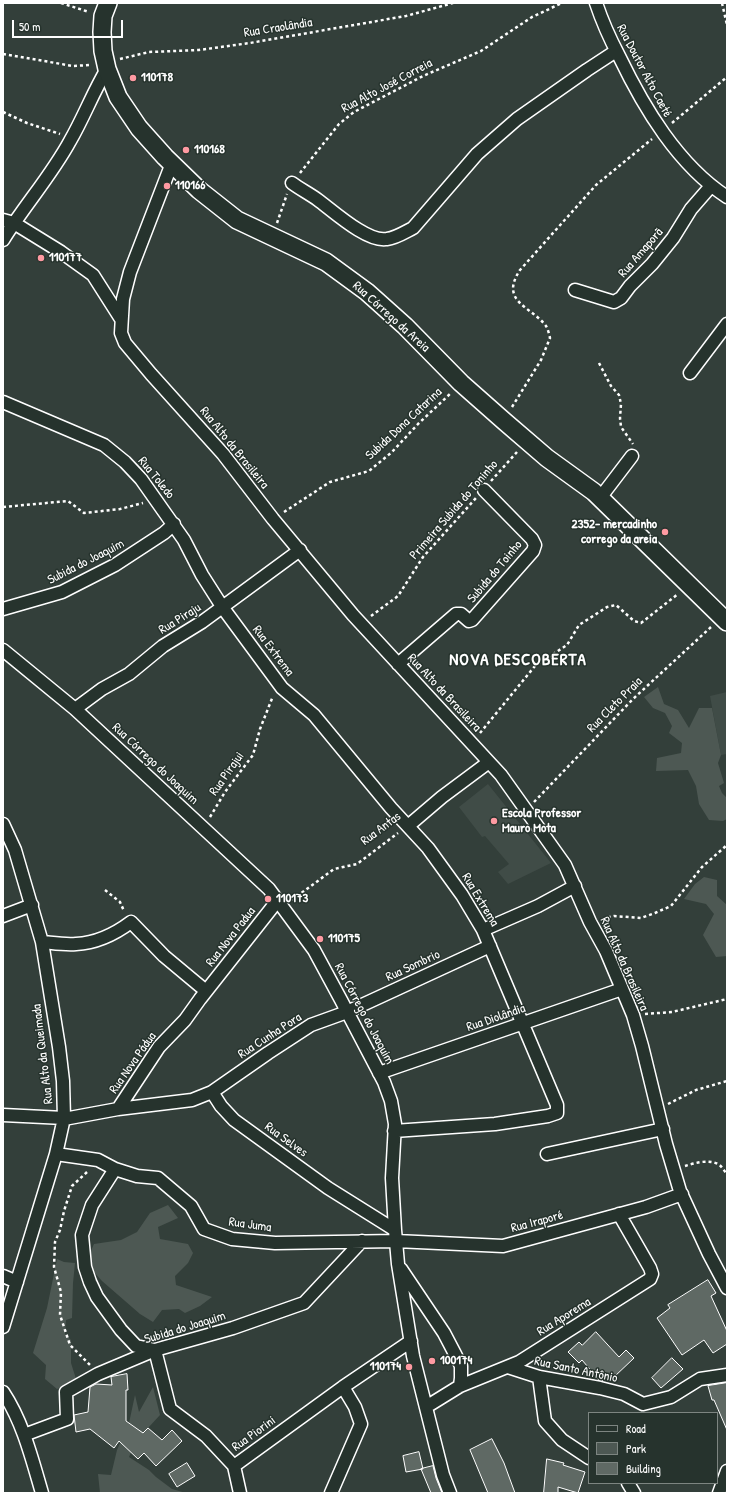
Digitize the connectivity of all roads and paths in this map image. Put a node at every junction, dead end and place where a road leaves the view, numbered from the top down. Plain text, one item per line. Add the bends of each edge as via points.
1 (61, 3) edge
2 (453, 3) edge
3 (562, 3) edge
4 (596, 3) edge
5 (722, 3) edge
6 (106, 10) edge
7 (727, 25) edge
8 (616, 51) junction
9 (3, 54) edge
10 (106, 66) junction
11 (727, 78) edge
12 (3, 112) edge
13 (661, 131) junction
14 (70, 140) junction
15 (172, 163) junction
16 (292, 184) junction
17 (711, 186) junction
18 (727, 197) edge
19 (9, 222) edge
20 (273, 238) junction
21 (3, 240) edge
22 (575, 290) dead end
23 (121, 319) junction
24 (727, 324) edge
25 (599, 363) dead end
26 (690, 374) dead end
27 (461, 383) junction
28 (3, 402) edge
29 (504, 421) junction
30 (527, 441) junction
31 (632, 456) joint
32 (484, 490) junction
33 (600, 498) junction
34 (156, 499) junction
35 (3, 507) edge
36 (273, 519) junction
37 (174, 524) junction
38 (300, 550) junction
39 (689, 584) junction
40 (223, 608) junction
41 (3, 609) edge
42 (724, 620) edge
43 (361, 624) junction
44 (3, 650) edge
45 (398, 664) junction
46 (282, 688) junction
47 (75, 709) junction
48 (471, 743) junction
49 (490, 762) junction
50 (526, 810) junction
51 (3, 824) edge
52 (408, 826) junction
53 (203, 827) junction
54 (727, 845) edge
55 (575, 886) junction
56 (105, 890) dead end
57 (280, 903) junction
58 (32, 905) junction
59 (3, 916) edge
60 (131, 922) junction
61 (590, 922) junction
62 (483, 930) junction
63 (42, 942) junction
64 (490, 946) junction
65 (622, 989) junction
66 (206, 991) junction
67 (727, 999) edge
68 (347, 1012) junction
69 (633, 1016) junction
70 (522, 1023) junction
71 (379, 1073) junction
72 (727, 1081) edge
73 (212, 1092) junction
74 (118, 1109) junction
75 (658, 1109) junction
76 (3, 1115) edge
77 (64, 1118) junction
78 (662, 1129) junction
79 (394, 1131) junction
80 (56, 1154) junction
81 (547, 1154) dead end
82 (98, 1160) junction
83 (115, 1169) junction
84 (673, 1170) junction
85 (727, 1174) edge
86 (682, 1194) junction
87 (620, 1214) junction
88 (395, 1236) junction
89 (362, 1241) junction
90 (398, 1264) junction
91 (3, 1276) edge
92 (17, 1282) junction
93 (727, 1288) edge
94 (3, 1327) edge
95 (411, 1341) junction
96 (156, 1350) junction
97 (508, 1367) junction
98 (98, 1374) junction
99 (727, 1375) edge
100 (539, 1377) junction
101 (460, 1386) junction
102 (343, 1387) junction
103 (3, 1392) edge
104 (426, 1407) junction
105 (24, 1435) junction
106 (588, 1457) edge
107 (234, 1466) junction
108 (727, 1471) edge
109 (629, 1484) edge
110 (42, 1493) edge
111 (240, 1493) edge
112 (331, 1493) edge
113 (450, 1493) edge
114 (634, 1493) edge
115 (719, 1493) edge

1 - 6 path
2 - 10 path, Rua Craolândia via 398,18 250,43 199,50 149,52
3 - 16 path, Rua Alto José Correia via 532,17 481,51 354,112 339,124
4 - 8 street, Rua Doutor Alto Caeté
5 - 7 path
6 - 10 street, Rua Córrego da Areia via 103,51
8 - 13 street, Rua Doutor Alto Caeté
8 - 16 street via 517,119 477,154 413,228 405,233 386,240 374,238 350,225
9 - 10 path, Rua Craolândia via 73,66
10 - 14 street
10 - 15 street, Rua Córrego da Areia via 118,97 139,128
11 - 13 path
12 - 14 path via 57,132
13 - 17 street, Rua Doutor Alto Caeté
13 - 29 path via 596,185 514,280 516,300 546,327 550,338 541,360
14 - 19 street via 57,163
15 - 20 street, Rua Córrego da Areia via 199,190 237,220
15 - 23 street, Rua Alto da Brasileira via 130,272
16 - 20 path, Rua Alto José Correia via 284,200
17 - 18 street, Rua Doutor Alto Caeté
17 - 22 street, Rua Amaporã via 691,209 673,238 621,298 614,302
19 - 21 street
19 - 23 street via 61,252 94,275
20 - 27 street, Rua Córrego da Areia via 326,262 367,292 406,326
23 - 36 street, Rua Alto da Brasileira via 121,333 133,354 222,454
24 - 26 street
25 - 31 path via 618,395 621,404 621,427 633,444
27 - 29 street, Rua Córrego da Areia
27 - 36 path, Subida Dona Catarina via 392,452 369,471 330,482
28 - 34 street, Rua Toledo via 104,445 141,479
29 - 30 street, Rua Córrego da Areia
30 - 32 path, Primeira Subida do Toninho
30 - 33 street, Rua Córrego da Areia
31 - 33 street
32 - 43 path, Primeira Subida do Toninho via 422,557 398,596
32 - 45 street, Subida do Toinho via 532,539 535,545 533,551 472,620 456,614
33 - 39 street, Rua Córrego da Areia
34 - 35 path via 120,509 84,513 68,501
34 - 37 street, Rua Toledo
36 - 38 street, Rua Alto da Brasileira
37 - 40 street, Rua Toledo
37 - 41 street, Subida do Joaquim via 115,565 62,592
38 - 40 street, Rua Piraju
38 - 43 street, Rua Alto da Brasileira
39 - 42 street, Rua Córrego da Areia
39 - 48 path via 641,623 634,621 616,605 607,607 579,625 567,645 535,666
40 - 46 street, Rua Extrema
40 - 47 street, Rua Piraju via 163,646 129,674
42 - 50 path, Rua Cleto Praia via 633,700
43 - 45 street, Rua Alto da Brasileira
44 - 47 street, Rua Córrego do Joaquim
45 - 48 street, Rua Alto da Brasileira
46 - 52 street, Rua Extrema via 314,715
46 - 53 path, Rua Pirajui via 273,695 253,755
47 - 53 street, Rua Córrego do Joaquim
48 - 49 street, Rua Alto da Brasileira
49 - 50 street, Rua Alto da Brasileira
49 - 52 street, Rua Antas via 442,796
50 - 55 street, Rua Alto da Brasileira via 565,865
51 - 58 street, Rua Alto da Queimada via 15,850
52 - 57 path, Rua Antas via 357,864 334,869
52 - 62 street, Rua Extrema via 442,866
53 - 57 street, Rua Córrego do Joaquim via 269,888
54 - 61 path via 702,867 671,906 641,918 614,916
55 - 61 street, Rua Alto da Brasileira
55 - 62 street via 538,906
56 - 60 path via 120,902
57 - 66 street, Rua Nova Padua
57 - 68 street, Rua Córrego do Joaquim via 314,950
58 - 59 street
58 - 63 street, Rua Alto da Queimada
60 - 63 street via 103,939 76,944
60 - 66 street via 164,956
61 - 65 street, Rua Alto da Brasileira
62 - 64 street, Rua Extrema
63 - 77 street, Rua Alto da Queimada via 59,1047
64 - 68 street, Rua Sombrio
64 - 70 street, Rua Extrema
65 - 69 street, Rua Alto da Brasileira
65 - 70 street, Rua Diolândia
66 - 74 street, Rua Nova Pádua via 185,1020 159,1047
67 - 69 path via 672,1012
68 - 71 street, Rua Córrego do Joaquim
68 - 73 street, Rua Cunha Pora via 297,1033
69 - 75 street, Rua Alto da Brasileira
70 - 71 street, Rua Diolândia
70 - 79 street, Rua Extrema via 557,1105 557,1113 495,1124
71 - 79 street, Rua Córrego do Joaquim via 391,1101
72 - 75 path via 696,1090
73 - 74 street, Rua Cunha Pora via 192,1100
73 - 88 street, Rua Selves via 234,1120
74 - 77 street, Rua Nova Pádua
75 - 78 street, Rua Alto da Brasileira
76 - 77 street, Rua Nova Pádua
77 - 80 street, Rua Alto da Queimada
78 - 81 street
78 - 84 street, Rua Alto da Brasileira
79 - 88 street, Rua Córrego do Joaquim via 392,1178
80 - 82 street, Rua Juma
80 - 92 street, Rua Alto da Queimada
82 - 83 street, Rua Juma
82 - 98 path via 72,1186 55,1242 54,1268 61,1292 60,1315 70,1345
83 - 89 street, Rua Juma via 137,1176 158,1178 191,1206 204,1229 232,1239 276,1243
83 - 96 street via 92,1205 82,1235 85,1267 97,1297 121,1330 136,1346
84 - 85 path via 695,1163 710,1162 719,1164
84 - 86 street, Rua Alto da Brasileira
86 - 87 street, Rua Iraporé
86 - 93 street, Rua Alto da Brasileira
87 - 88 street, Rua Iraporé via 503,1246
87 - 97 street, Rua Aporema via 650,1268 650,1279
88 - 89 street, Rua Juma
88 - 90 street, Rua Córrego do Joaquim
89 - 96 street, Subida do Joaquim via 304,1303 233,1328
90 - 95 street, Rua Córrego do Joaquim
90 - 101 street via 455,1354 461,1366
91 - 92 street
92 - 94 street, Rua Alto da Queimada
95 - 102 street, Rua Piorini
95 - 104 street, Rua Córrego do Joaquim
96 - 98 street, Subida do Joaquim
96 - 107 street, Rua Piorini via 170,1409 206,1436
97 - 100 street, Rua Santo Antônio
97 - 101 street, Rua Aporema
98 - 105 street, Subida do Joaquim via 66,1392 67,1419
99 - 100 street, Rua Santo Antônio via 700,1379 671,1397 643,1404 624,1394
100 - 106 street via 544,1421 562,1440
101 - 104 street, Rua Aporema
102 - 107 street, Rua Piorini
102 - 112 street via 355,1407 361,1424
103 - 105 street
104 - 113 street, Rua Córrego do Joaquim via 442,1475
105 - 110 street
107 - 111 street
108 - 115 street
109 - 114 street

